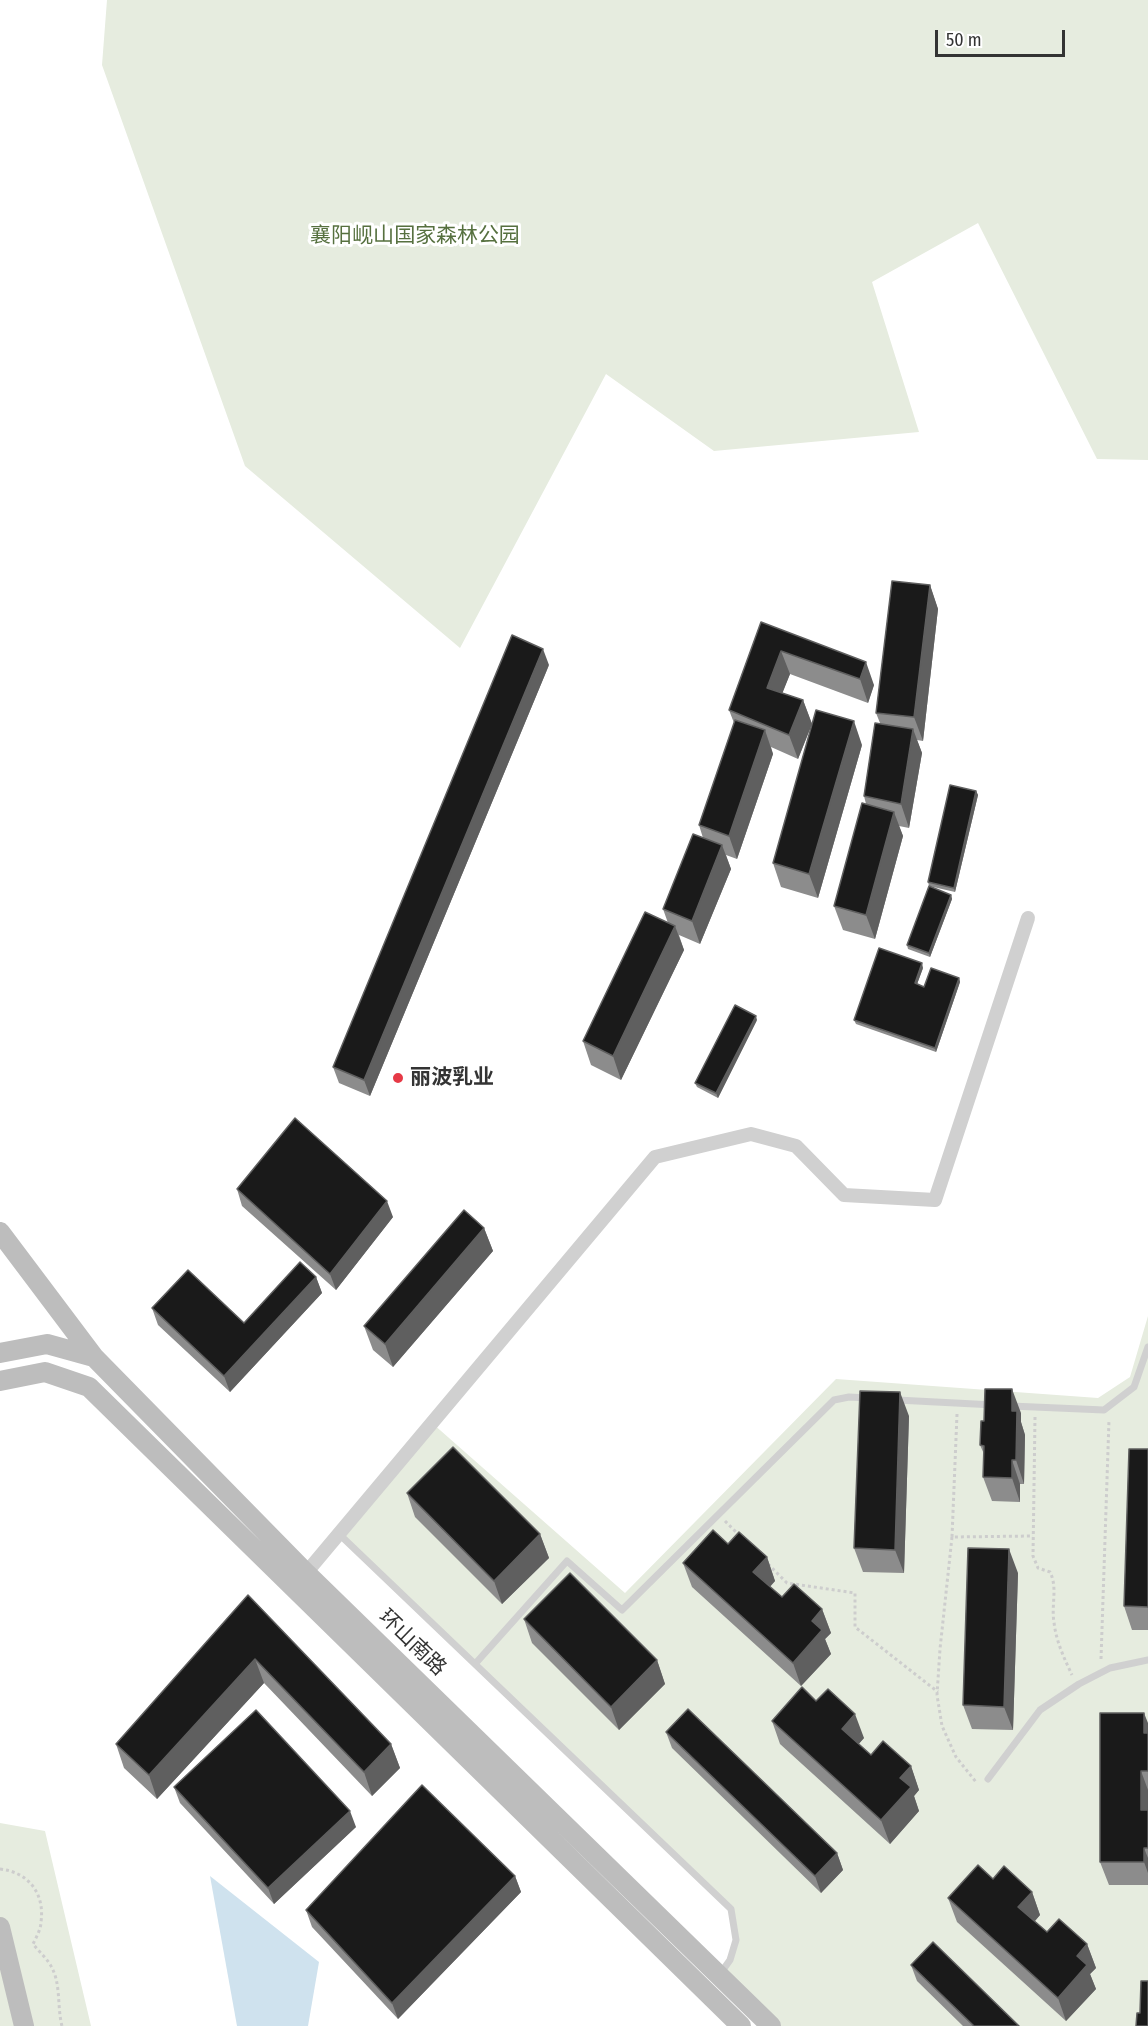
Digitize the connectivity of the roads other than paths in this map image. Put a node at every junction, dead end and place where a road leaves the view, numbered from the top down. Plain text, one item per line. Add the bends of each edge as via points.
1 (1028, 918) dead end
2 (0, 1232) edge
3 (1148, 1347) edge
4 (0, 1353) edge
5 (94, 1357) junction
6 (0, 1381) edge
7 (881, 1399) edge
8 (892, 1400) edge
9 (339, 1534) junction
10 (306, 1573) junction
11 (1148, 1660) edge
12 (475, 1664) junction
13 (988, 1779) dead end
14 (0, 1927) edge
15 (719, 1976) junction
16 (24, 2026) edge
17 (741, 2026) edge
18 (771, 2026) edge

1 - 9 street via 935,1200 843,1195 796,1146 751,1134 656,1157
2 - 5 main road, 环山南路
3 - 8 lane via 1134,1387 1104,1410
4 - 5 main road via 47,1344
5 - 10 main road, 环山南路
6 - 17 main road, 环山南路 via 45,1372 89,1387
7 - 12 lane via 834,1400 622,1610 567,1562
9 - 10 street
9 - 12 lane
10 - 15 main road, 环山南路
11 - 13 lane via 1110,1668 1040,1710
12 - 15 lane via 731,1909 736,1940 730,1960
14 - 16 main road
15 - 18 main road, 环山南路

